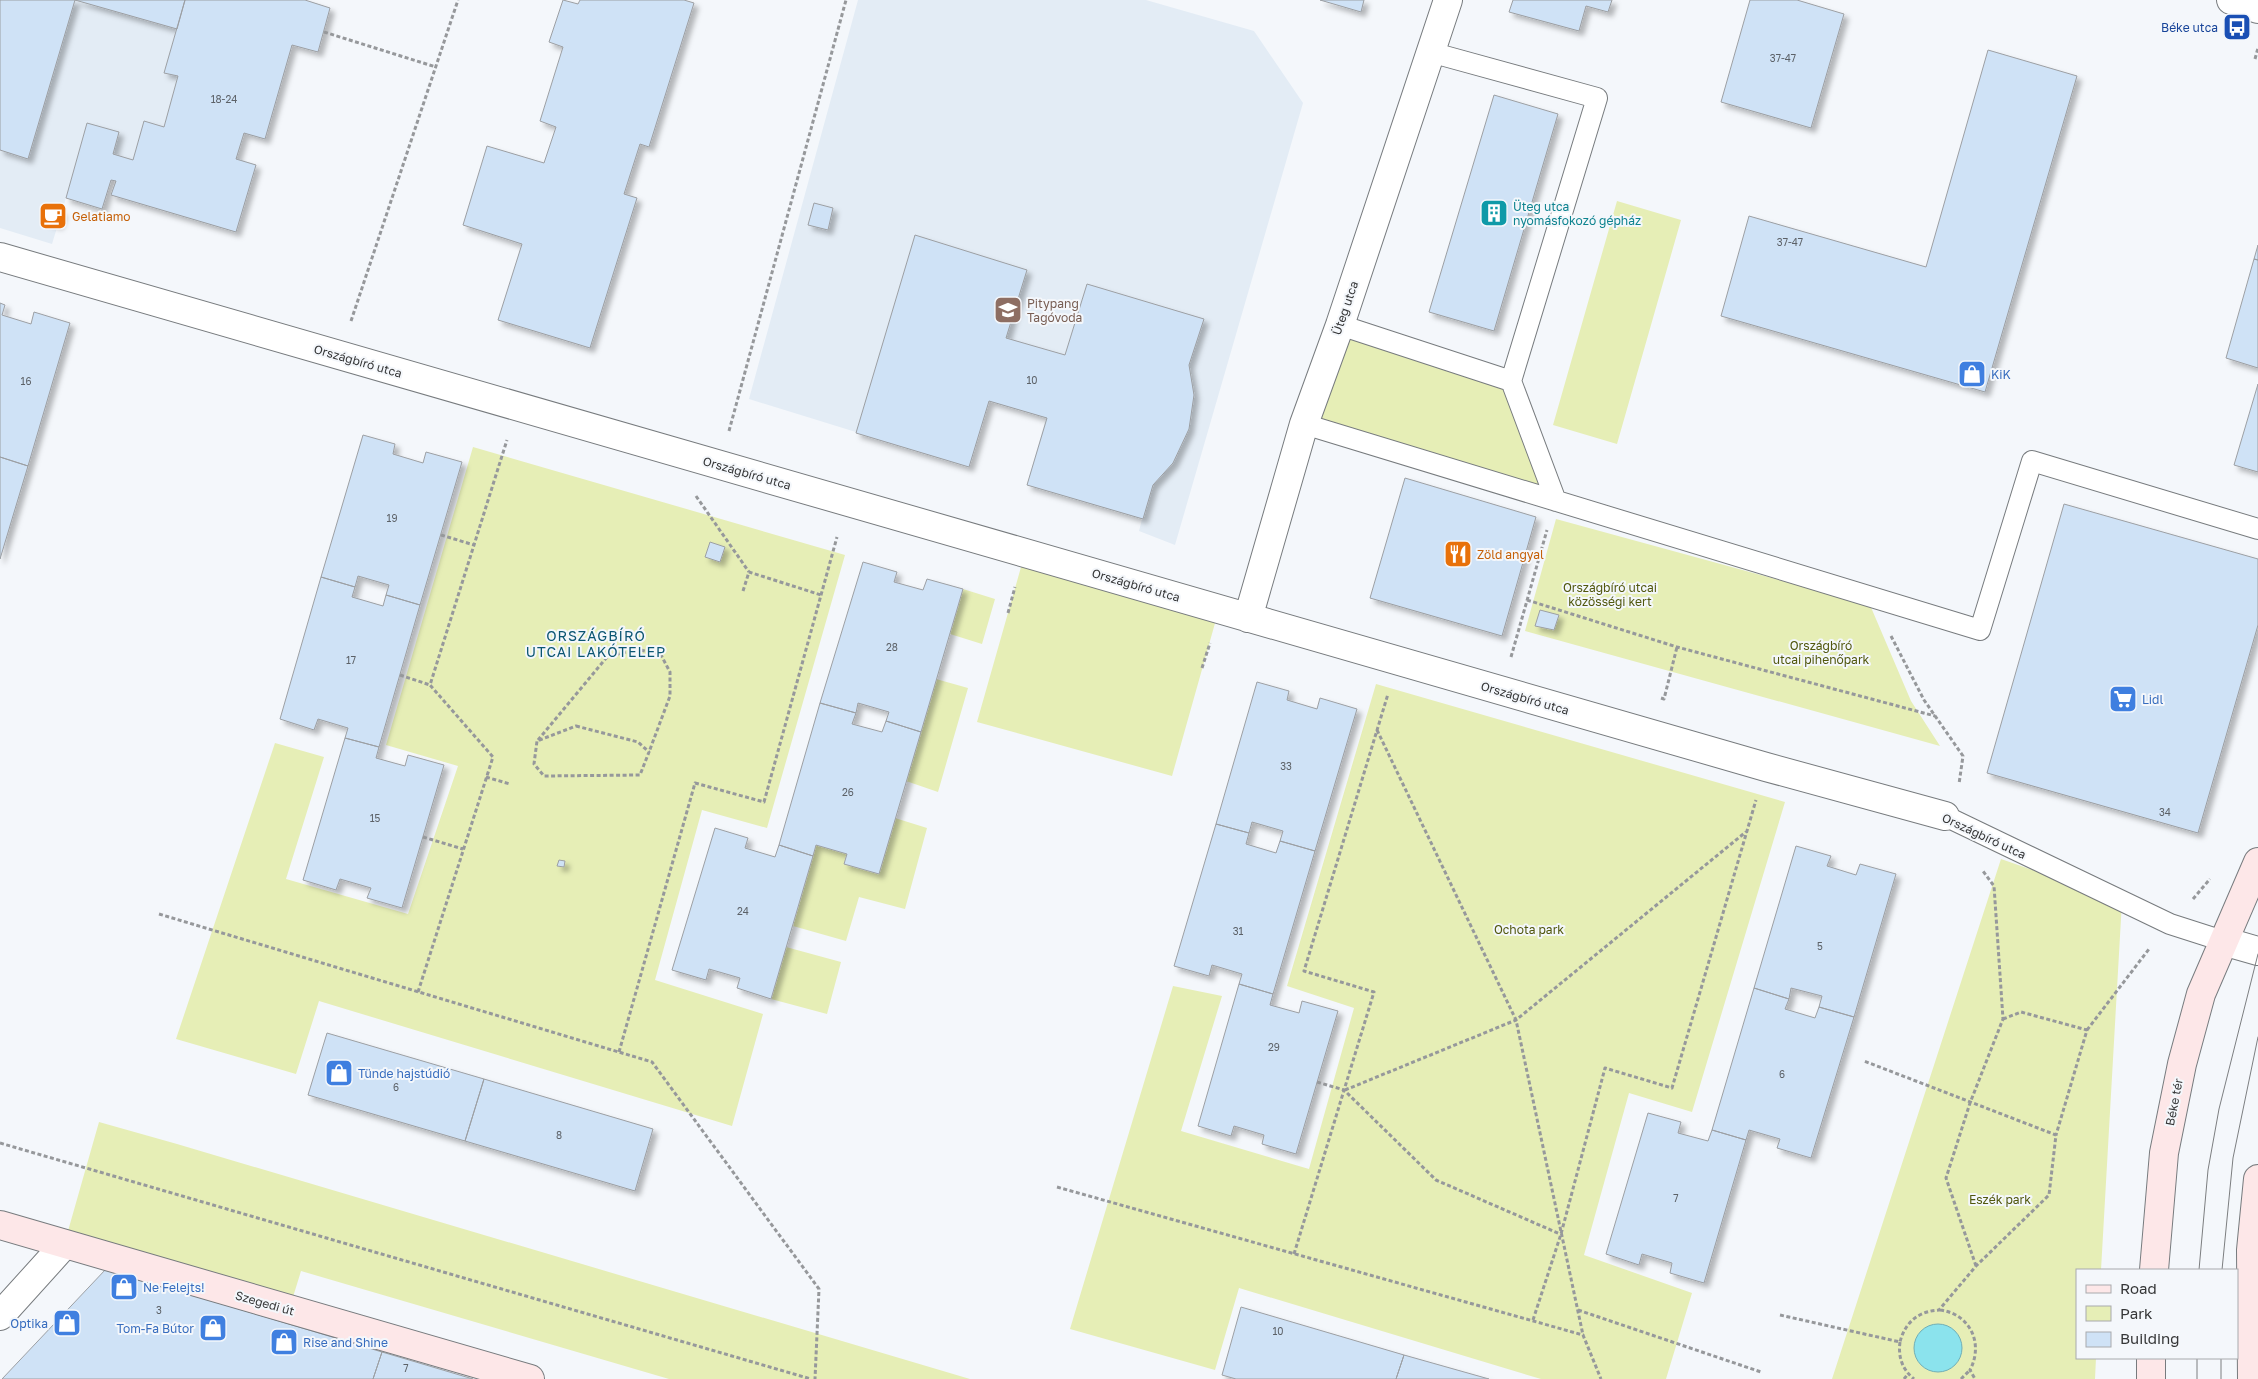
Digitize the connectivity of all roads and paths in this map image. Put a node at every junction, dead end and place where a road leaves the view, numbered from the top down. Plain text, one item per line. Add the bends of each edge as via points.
1 (458, 0) edge
2 (846, 0) edge
3 (1448, 0) edge
4 (2230, 0) edge
5 (2258, 9) edge
6 (324, 32) dead end
7 (2258, 48) edge
8 (1430, 52) junction
9 (2255, 59) dead end
10 (436, 67) junction
11 (0, 257) edge
12 (1340, 325) junction
13 (340, 355) junction
14 (1511, 381) junction
15 (517, 408) junction
16 (1304, 424) junction
17 (720, 465) junction
18 (695, 495) dead end
19 (1556, 501) junction
20 (847, 502) junction
21 (2258, 528) edge
22 (441, 535) dead end
23 (474, 545) junction
24 (748, 572) junction
25 (743, 591) dead end
26 (821, 595) junction
27 (1872, 596) junction
28 (1527, 600) junction
29 (1248, 618) junction
30 (1677, 647) junction
31 (1399, 661) junction
32 (400, 675) dead end
33 (430, 685) junction
34 (1502, 691) junction
35 (1654, 696) dead end
36 (1936, 717) junction
37 (1377, 730) junction
38 (537, 740) junction
39 (650, 752) junction
40 (1766, 767) junction
41 (486, 777) junction
42 (510, 784) dead end
43 (1945, 816) junction
44 (1748, 830) junction
45 (423, 836) dead end
46 (463, 849) junction
47 (2258, 862) edge
48 (1978, 863) dead end
49 (159, 914) dead end
50 (2223, 941) junction
51 (2258, 951) edge
52 (418, 992) junction
53 (2003, 1019) junction
54 (1516, 1020) junction
55 (620, 1052) junction
56 (1864, 1061) dead end
57 (1317, 1082) dead end
58 (1344, 1090) junction
59 (1970, 1103) junction
60 (2056, 1135) junction
61 (0, 1143) edge
62 (2258, 1179) edge
63 (1057, 1187) dead end
64 (0, 1225) edge
65 (1561, 1234) junction
66 (64, 1245) junction
67 (1294, 1254) junction
68 (1976, 1266) junction
69 (2154, 1269) edge
70 (1577, 1310) junction
71 (1939, 1310) junction
72 (1780, 1315) dead end
73 (0, 1316) edge
74 (1533, 1320) junction
75 (1583, 1335) junction
76 (1900, 1342) junction
77 (2151, 1359) edge
78 (1970, 1370) junction
79 (1761, 1372) dead end
80 (1908, 1374) junction
81 (530, 1379) edge
82 (811, 1379) edge
83 (816, 1379) edge
84 (1601, 1379) edge
85 (1904, 1379) edge
86 (1914, 1379) edge
87 (1961, 1379) edge
88 (1975, 1379) edge
89 (2151, 1379) edge
90 (2252, 1379) edge

1 - 10 path
2 - 17 path
3 - 8 street, Üteg utca
4 - 5 street
6 - 10 path
7 - 9 path
8 - 12 street, Üteg utca
8 - 14 lane via 1597,98
10 - 13 path
11 - 13 street, Országbíró utca
12 - 14 lane
12 - 16 street, Üteg utca
13 - 15 street, Országbíró utca
14 - 19 lane
15 - 17 street, Országbíró utca
15 - 23 path
16 - 19 lane
16 - 29 street, Üteg utca
17 - 20 street, Országbíró utca
18 - 24 path
19 - 27 lane
19 - 28 path
20 - 26 path
20 - 29 street, Országbíró utca
21 - 27 lane via 2032,461 1980,630
22 - 23 path
23 - 33 path
24 - 25 path
24 - 26 path
26 - 55 path via 764,802 695,783
27 - 36 path via 1924,700
28 - 30 path
28 - 34 path
29 - 31 street, Országbíró utca
30 - 35 path via 1664,699
30 - 36 path
31 - 34 street, Országbíró utca
31 - 37 path
32 - 33 path
33 - 41 path via 493,757
34 - 40 street, Országbíró utca
36 - 43 path via 1963,756 1957,794
37 - 54 path
37 - 58 path via 1304,971 1374,992
38 - 39 path via 576,726 638,742
38 - 39 path via 534,764 544,776 640,775
38 - 39 path via 607,657 636,649 661,656 670,672 670,696
40 - 43 street, Országbíró utca
40 - 44 path
41 - 42 path
41 - 46 path
43 - 50 lane, Országbíró utca via 2170,924
44 - 54 path
44 - 65 path via 1672,1088 1605,1068
45 - 46 path
46 - 52 path
47 - 50 main road
48 - 53 path via 1994,886
49 - 52 path
50 - 51 street, Országbíró utca
50 - 69 main road, Béke tér via 2201,994 2182,1064 2164,1153
52 - 55 path
53 - 59 path
53 - 60 path via 2021,1012 2087,1030
54 - 58 path
54 - 65 path
55 - 83 path via 652,1062 819,1289
56 - 59 path
57 - 58 path
58 - 65 path via 1436,1180
58 - 67 path
59 - 60 path
59 - 68 path via 1946,1178
60 - 68 path via 2049,1194
61 - 82 path
62 - 90 main road via 2251,1250
63 - 67 path
64 - 66 main road, Szegedi út
65 - 70 path
65 - 74 path
66 - 73 street
66 - 81 main road, Szegedi út
67 - 74 path
68 - 71 path
70 - 75 path
70 - 79 path
71 - 76 path via 1923,1312 1914,1318 1902,1333
71 - 78 path via 1956,1314 1970,1327 1976,1348
72 - 76 path
74 - 75 path
75 - 84 path
76 - 80 path via 1901,1360
77 - 89 main road
78 - 87 path
78 - 88 path
80 - 85 path
80 - 86 path

